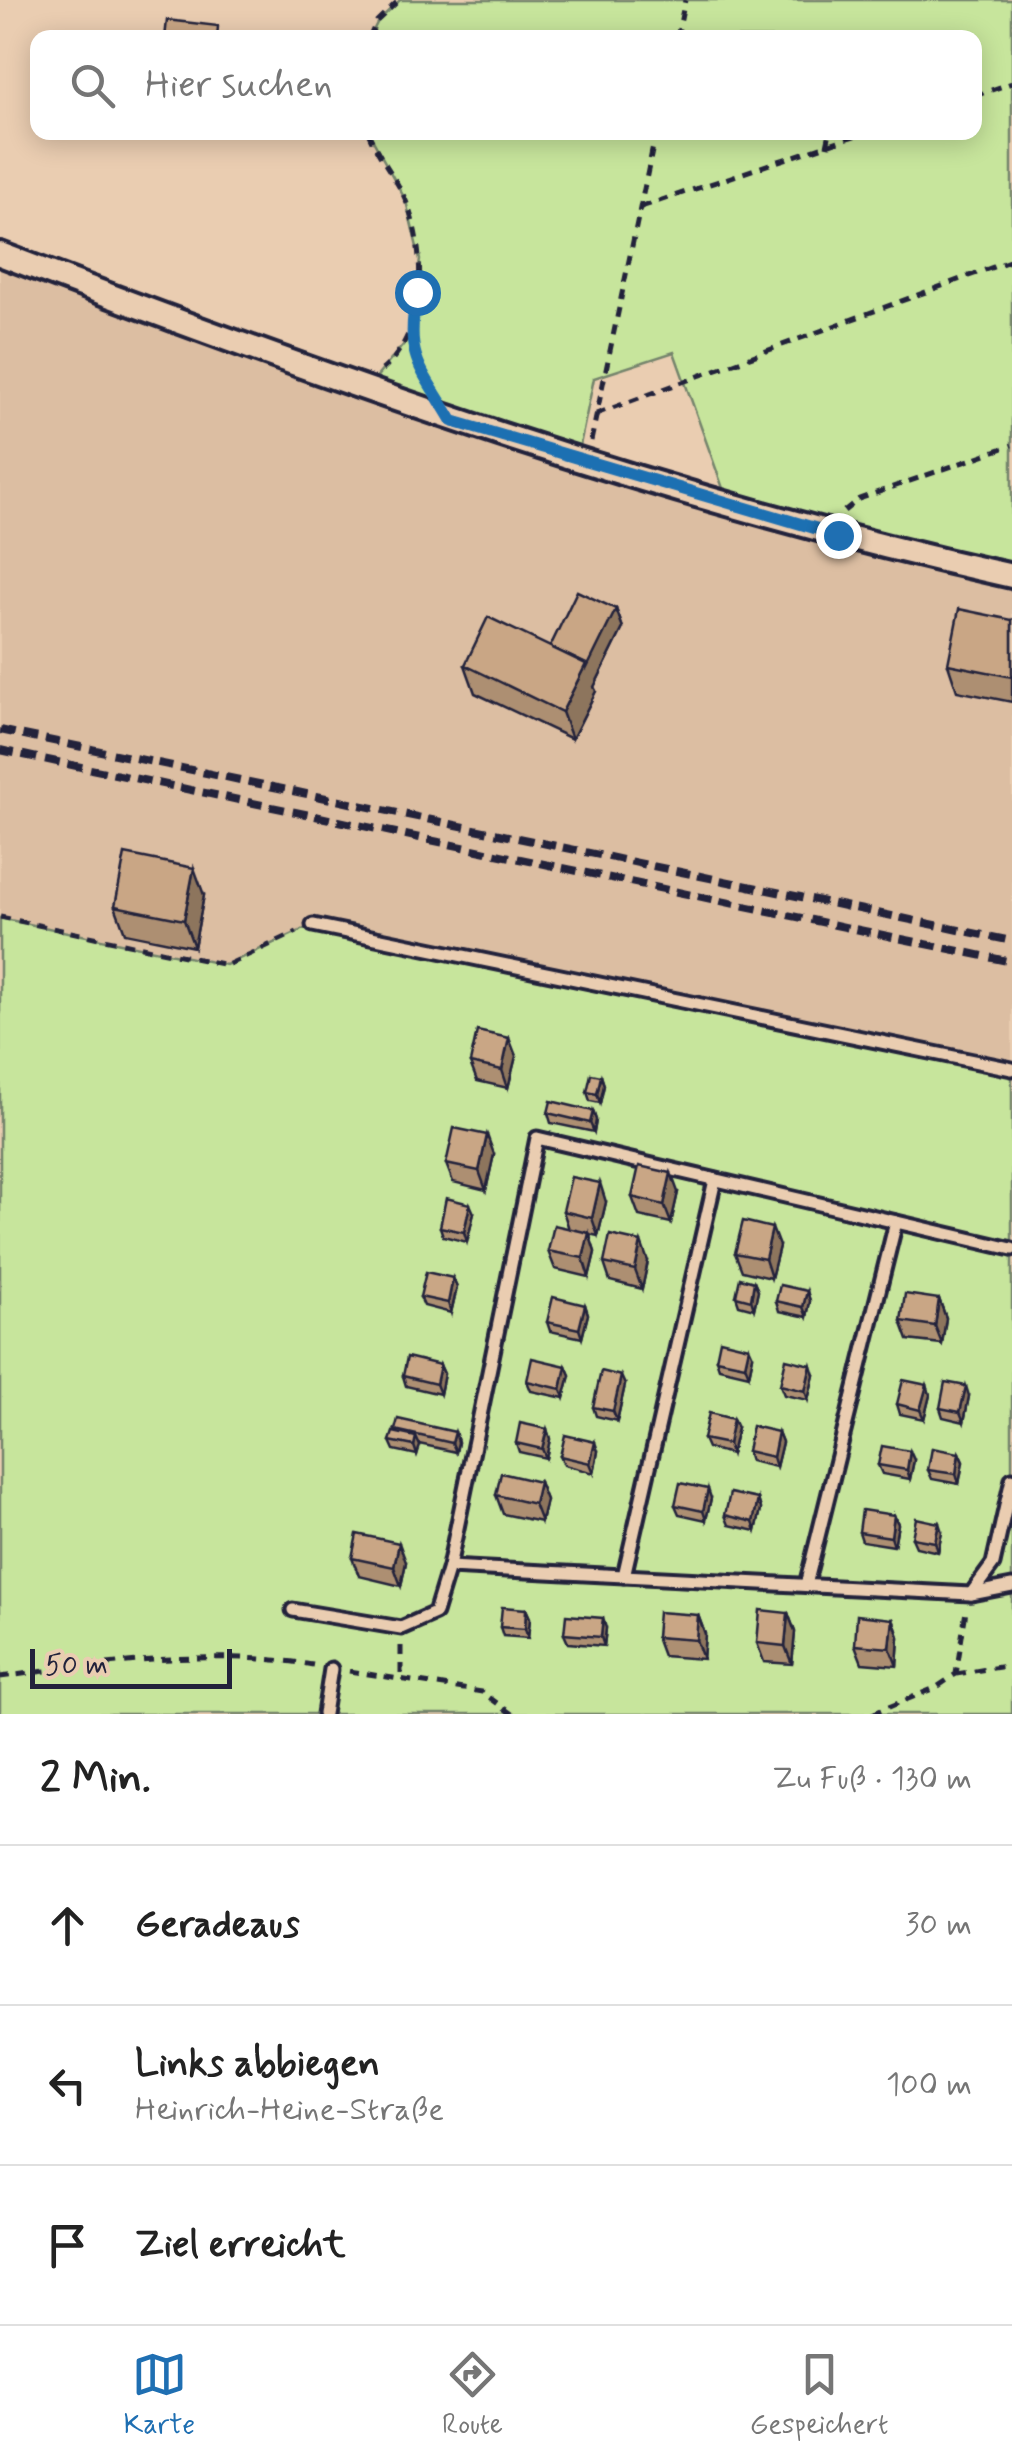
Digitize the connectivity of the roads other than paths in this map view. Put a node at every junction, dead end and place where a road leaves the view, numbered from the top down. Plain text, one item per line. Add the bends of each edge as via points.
1 (0, 254) edge
2 (1012, 576) edge
3 (313, 925) road end
4 (1012, 1070) edge
5 (715, 1180) junction
6 (896, 1222) junction
7 (1012, 1249) edge
8 (1012, 1479) edge
9 (449, 1567) junction
10 (624, 1576) junction
11 (806, 1585) junction
12 (1012, 1586) edge
13 (971, 1594) junction
14 (293, 1610) dead end
15 (331, 1669) road end
16 (324, 1714) edge

1 - 2 street via 364,391 586,464
3 - 4 lane
5 - 6 lane
5 - 9 lane via 537,1138
5 - 10 lane
6 - 7 lane
6 - 11 lane
8 - 13 lane via 993,1564
9 - 10 lane
9 - 14 lane via 435,1613 400,1628
10 - 11 lane
11 - 13 lane
12 - 13 lane
15 - 16 lane

